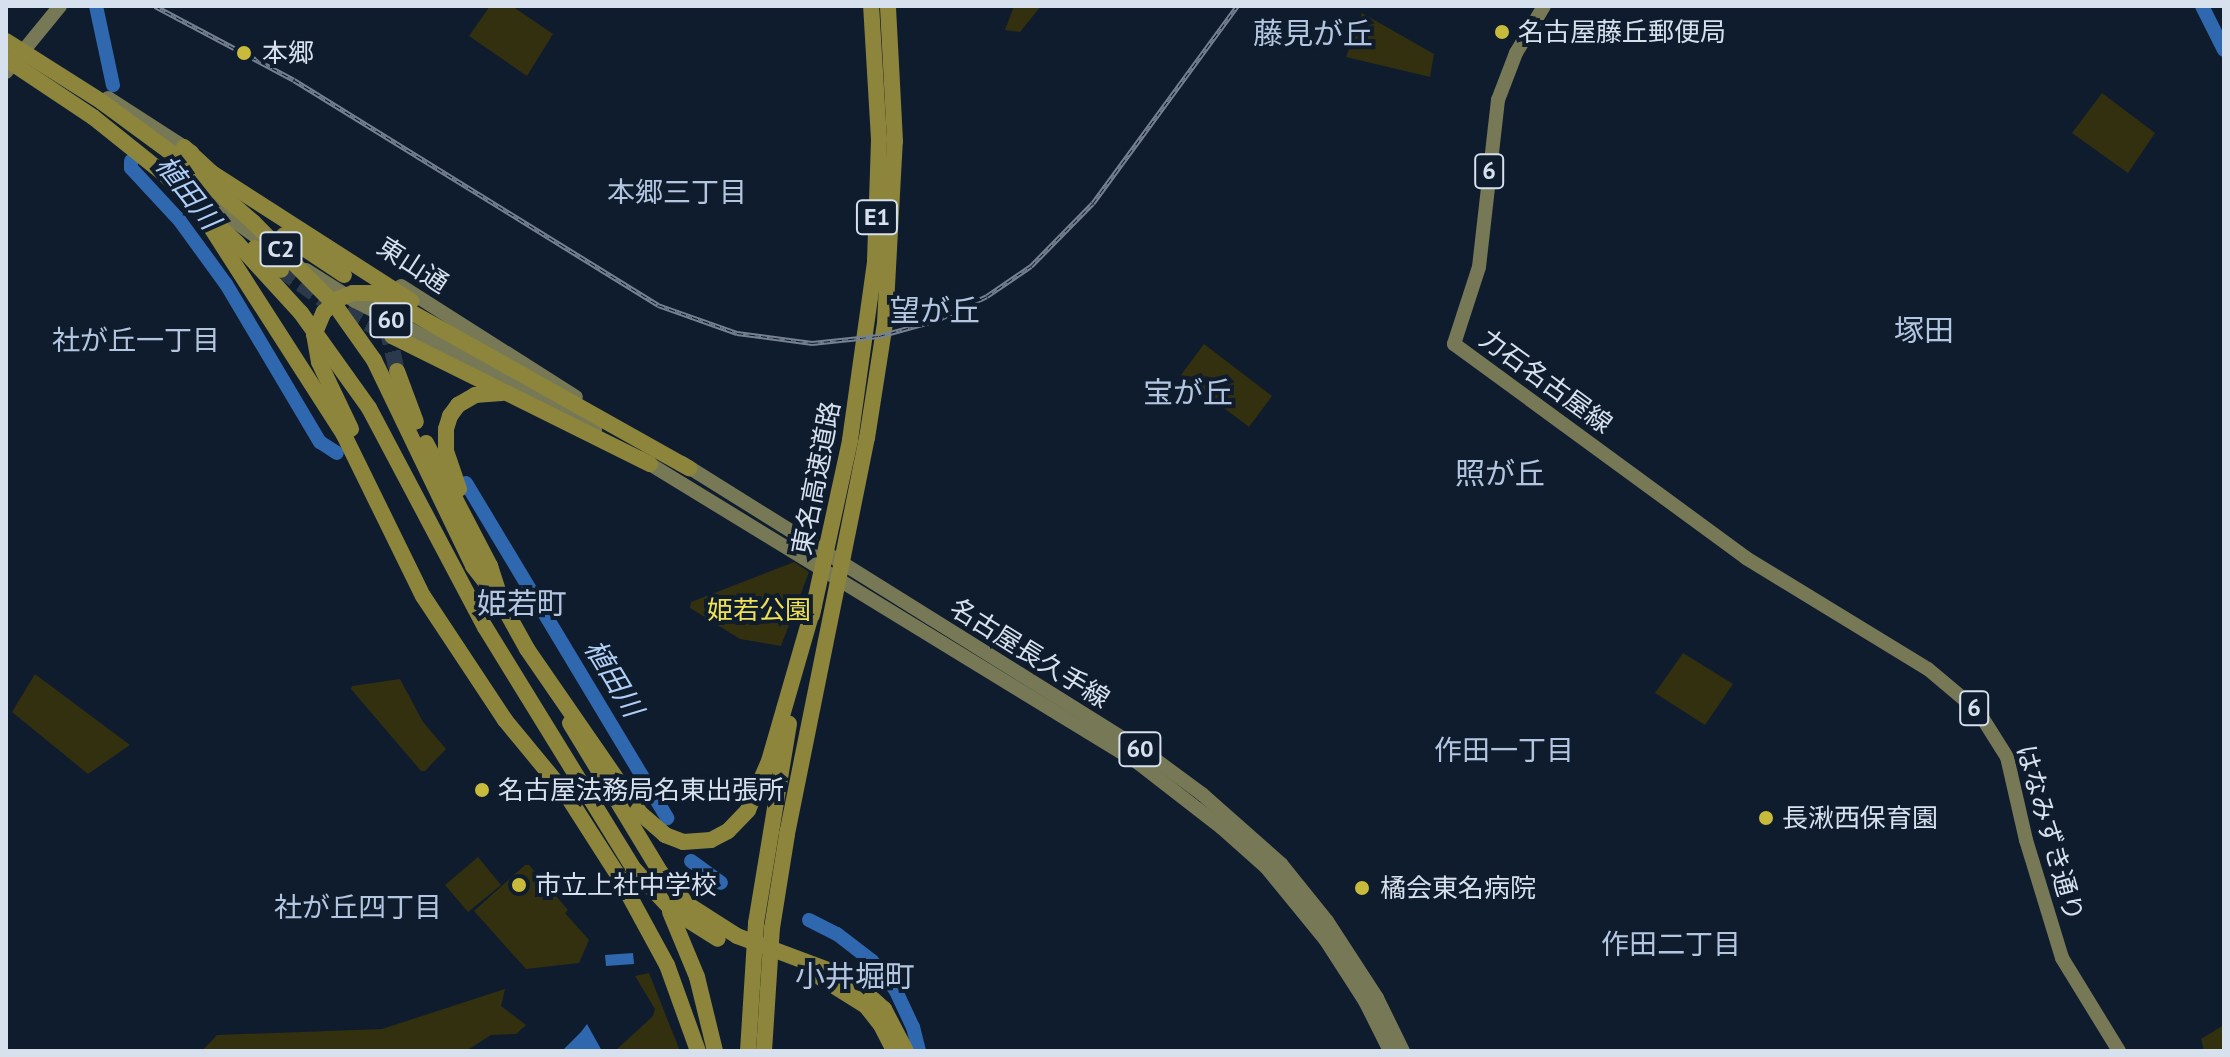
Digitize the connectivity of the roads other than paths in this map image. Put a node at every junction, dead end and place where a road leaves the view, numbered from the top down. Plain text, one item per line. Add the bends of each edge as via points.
1 (60, 6) edge
2 (871, 6) edge
3 (888, 6) edge
4 (1544, 6) edge
5 (882, 33) junction
6 (6, 34) edge
7 (6, 41) edge
8 (26, 47) junction
9 (883, 52) junction
10 (6, 64) edge
11 (77, 85) junction
12 (184, 147) junction
13 (135, 148) junction
14 (242, 227) junction
15 (281, 270) tunnel mouth
16 (344, 275) dead end
17 (394, 296) junction
18 (392, 336) tunnel mouth
19 (397, 371) tunnel mouth
20 (312, 382) junction
21 (523, 400) junction
22 (650, 464) junction
23 (689, 468) junction
24 (1661, 499) joint
25 (379, 505) junction
26 (796, 535) joint
27 (788, 551) joint
28 (483, 553) junction
29 (501, 602) junction
30 (814, 605) junction
31 (485, 627) junction
32 (548, 680) junction
33 (566, 794) junction
34 (718, 939) junction
35 (765, 972) junction
36 (698, 1051) edge
37 (715, 1051) edge
38 (748, 1051) edge
39 (764, 1051) edge
40 (775, 1051) edge
41 (894, 1051) edge
42 (906, 1051) edge
43 (1390, 1051) edge
44 (1403, 1051) edge
45 (2119, 1051) edge

1 - 8 main road
2 - 5 highway, 東名高速道路 / E1
3 - 5 highway, 東名高速道路 / E1
4 - 24 main road, 力石名古屋線 / 6 via 1516,53 1498,100 1479,267 1454,344
5 - 9 highway, 東名高速道路 / E1
6 - 8 main road, 東山通 / 60
7 - 11 highway, C2
8 - 10 main road
8 - 12 main road, 東山通 / 60
9 - 30 highway, 東名高速道路 / E1 via 875,261 850,440
9 - 35 highway, 東名高速道路 / E1 via 894,206 885,323
10 - 13 main road, 東山通 / 60
10 - 15 highway via 76,96 148,148
10 - 31 highway, C2 via 103,124 203,208 301,313 369,408
11 - 17 highway
11 - 29 highway, C2 via 193,170 320,288 350,323 374,360 473,566
12 - 16 highway via 269,224
12 - 23 main road, 東山通 / 60
13 - 14 main road, 東山通 / 60
13 - 20 highway via 214,231
14 - 20 highway via 244,256
14 - 22 main road, 東山通 / 60 via 355,301 513,382
17 - 23 highway
17 - 25 highway via 353,293 338,299 324,312 314,335 316,354 353,432
18 - 21 highway
19 - 28 highway via 416,423
20 - 25 highway
21 - 22 highway
21 - 28 highway via 497,392 475,395 458,405 446,429 448,461
22 - 27 main road, 東山通 / 60
23 - 26 main road, 東山通 / 60
24 - 45 main road, はなみずき通り / 6 via 1746,558 1928,669 1978,711 2007,757 2062,958
25 - 33 highway via 423,596 505,720
26 - 44 main road, 名古屋長久手線 / 60 via 1145,752 1213,803 1281,864 1327,921 1371,988
27 - 43 main road, 名古屋長久手線 / 60 via 1137,762 1222,828 1266,867 1325,939
28 - 29 highway
29 - 32 highway
30 - 32 highway via 758,793 735,825 711,840 673,839 648,821
30 - 35 highway, 東名高速道路 / E1 via 756,923
31 - 34 highway via 642,880 672,910
31 - 37 highway via 562,736 653,881 686,945
32 - 42 highway via 587,757 678,896 729,932 856,984 884,1009
33 - 34 highway via 649,899
33 - 36 highway via 658,947
34 - 41 highway via 846,991 875,1016
35 - 38 highway, 東名高速道路 / E1
35 - 39 highway, 東名高速道路 / E1
35 - 40 highway

